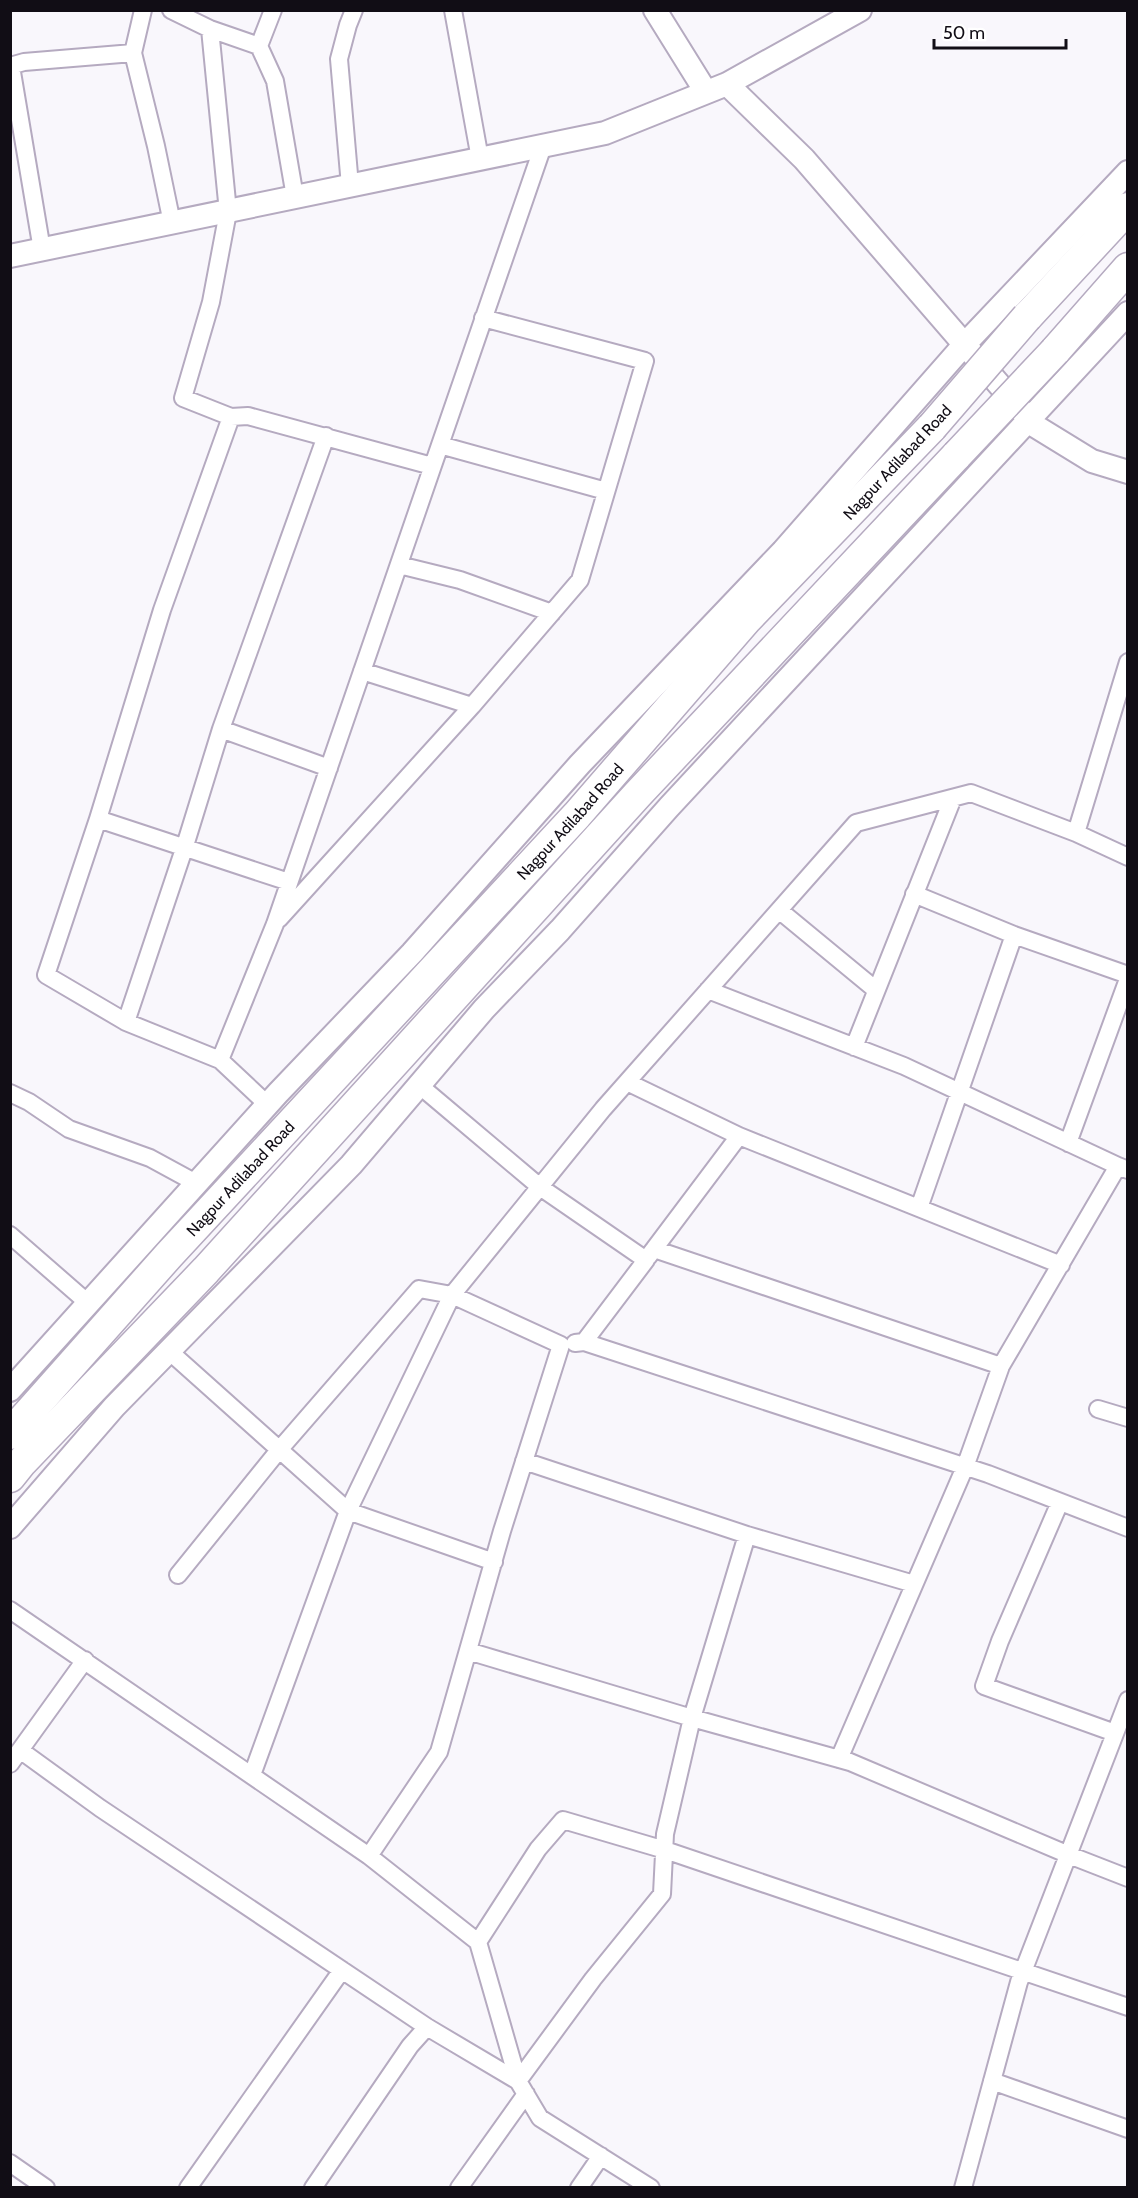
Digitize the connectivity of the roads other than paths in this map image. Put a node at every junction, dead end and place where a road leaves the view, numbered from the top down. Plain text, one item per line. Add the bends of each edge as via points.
1 (143, 10) edge
2 (171, 10) edge
3 (273, 10) edge
4 (354, 10) edge
5 (453, 10) edge
6 (655, 10) edge
7 (860, 11) edge
8 (210, 29) junction
9 (259, 46) junction
10 (133, 53) junction
11 (11, 66) edge
12 (717, 88) junction
13 (543, 146) junction
14 (480, 159) junction
15 (1128, 172) edge
16 (350, 186) junction
17 (295, 197) junction
18 (1128, 208) edge
19 (228, 212) junction
20 (172, 224) junction
21 (42, 250) junction
22 (10, 256) edge
23 (1128, 268) edge
24 (1128, 313) edge
25 (483, 318) junction
26 (964, 345) junction
27 (231, 417) junction
28 (1029, 419) junction
29 (326, 436) junction
30 (440, 445) junction
31 (432, 466) junction
32 (1128, 472) edge
33 (606, 491) junction
34 (399, 565) junction
35 (552, 613) junction
36 (1128, 662) edge
37 (362, 671) junction
38 (1122, 701) edge
39 (472, 706) junction
40 (221, 729) junction
41 (329, 768) junction
42 (953, 798) junction
43 (98, 819) junction
44 (1076, 833) junction
45 (184, 849) junction
46 (1128, 857) edge
47 (289, 882) junction
48 (914, 894) junction
49 (779, 910) junction
50 (275, 924) junction
51 (1014, 934) junction
52 (1128, 977) edge
53 (708, 990) junction
54 (876, 990) junction
55 (126, 1022) junction
56 (854, 1047) junction
57 (220, 1060) junction
58 (627, 1082) junction
59 (419, 1085) junction
60 (10, 1092) edge
61 (959, 1092) junction
62 (268, 1105) junction
63 (739, 1136) junction
64 (1068, 1143) junction
65 (1123, 1168) edge
66 (196, 1183) junction
67 (540, 1186) junction
68 (919, 1208) junction
69 (10, 1234) edge
70 (650, 1254) junction
71 (1061, 1265) junction
72 (206, 1270) junction
73 (227, 1290) junction
74 (452, 1295) junction
75 (88, 1303) junction
76 (584, 1342) junction
77 (561, 1345) junction
78 (169, 1351) junction
79 (1001, 1366) junction
80 (10, 1390) edge
81 (1098, 1409) dead end
82 (1128, 1418) edge
83 (10, 1434) edge
84 (279, 1450) junction
85 (524, 1461) junction
86 (965, 1467) junction
87 (10, 1477) edge
88 (1060, 1502) junction
89 (348, 1511) junction
90 (10, 1527) edge
91 (1128, 1528) edge
92 (747, 1534) junction
93 (494, 1562) junction
94 (178, 1575) dead end
95 (914, 1584) junction
96 (10, 1610) edge
97 (468, 1651) junction
98 (85, 1660) junction
99 (1128, 1700) edge
100 (692, 1718) junction
101 (1115, 1733) junction
102 (20, 1750) junction
103 (839, 1759) junction
104 (10, 1764) edge
105 (252, 1775) junction
106 (664, 1850) junction
107 (1069, 1855) junction
108 (369, 1856) junction
109 (1128, 1878) edge
110 (478, 1942) junction
111 (342, 1970) junction
112 (1023, 1972) junction
113 (1128, 2007) edge
114 (427, 2027) junction
115 (992, 2081) junction
116 (522, 2087) junction
117 (1128, 2129) edge
118 (601, 2156) junction
119 (10, 2163) edge
120 (39, 2186) edge
121 (188, 2187) edge
122 (313, 2187) edge
123 (459, 2187) edge
124 (579, 2187) edge
125 (651, 2187) edge
126 (963, 2187) edge

1 - 10 street
2 - 8 street
3 - 9 street
4 - 16 street via 339,59
5 - 14 street
6 - 12 street
7 - 12 street
8 - 9 street
8 - 19 street
9 - 17 street via 275,81
10 - 11 street
10 - 20 street
11 - 21 street
12 - 13 street via 604,133
12 - 26 street via 804,159
13 - 14 street
13 - 25 street
14 - 16 street
15 - 26 street
16 - 17 street
17 - 19 street
18 - 83 highway, Nagpur Adilabad Road, bridge via 932,427 747,619 577,815 169,1255
19 - 20 street
19 - 27 street via 211,302 183,398
20 - 21 street
21 - 22 street
23 - 72 highway, Nagpur Adilabad Road, bridge via 1055,351 638,794
24 - 28 street
25 - 30 street
25 - 33 street via 645,361
26 - 28 street
26 - 62 street via 783,551 580,764 412,953
27 - 29 street via 248,416
27 - 43 street via 162,609
28 - 32 street via 1092,461
28 - 59 street via 677,798
29 - 31 street
29 - 40 street
30 - 31 street
30 - 33 street
31 - 34 street
33 - 35 street via 580,580
34 - 35 street via 460,580
34 - 37 street
35 - 39 street
36 - 38 street
37 - 39 street
37 - 41 street
38 - 44 street
39 - 50 street
40 - 41 street
40 - 45 street
41 - 47 street
42 - 44 street via 971,793
42 - 48 street
42 - 49 street via 856,823
43 - 45 street
43 - 55 street via 46,975
44 - 46 street
45 - 47 street
45 - 55 street
47 - 50 street
48 - 51 street
48 - 54 street
49 - 53 street
49 - 54 street
50 - 57 street
51 - 52 street
51 - 61 street
52 - 64 street
53 - 56 street
53 - 58 street
54 - 56 street
55 - 57 street
56 - 61 street
57 - 62 street
58 - 63 street
58 - 67 street
59 - 67 street
59 - 73 street via 351,1165
60 - 66 street via 69,1129 150,1158
61 - 64 street
61 - 68 street
62 - 66 street
63 - 68 street
63 - 70 street
64 - 65 street
65 - 71 street
66 - 75 street
67 - 70 street
67 - 74 street
68 - 71 street
69 - 75 street
70 - 76 street
70 - 79 street
71 - 79 street
72 - 73 street
72 - 87 highway, Nagpur Adilabad Road
73 - 78 street
74 - 77 street
74 - 84 street via 418,1288
74 - 89 street
75 - 80 street
76 - 77 street
76 - 86 street
77 - 85 street
78 - 84 street
78 - 90 street via 114,1407
79 - 86 street
81 - 82 street
84 - 89 street
84 - 94 street
85 - 92 street
85 - 93 street
86 - 88 street
86 - 95 street
88 - 91 street
88 - 101 street via 984,1686
89 - 93 street
89 - 105 street
92 - 95 street
92 - 100 street
93 - 97 street
95 - 103 street
96 - 98 street
97 - 100 street
97 - 108 street via 439,1752
98 - 102 street
98 - 105 street
99 - 101 street
100 - 103 street
100 - 106 street
101 - 107 street
102 - 104 street
102 - 111 street
103 - 107 street
105 - 108 street
106 - 110 street via 563,1820 538,1848
106 - 112 street
106 - 116 street via 662,1894 593,1979
107 - 109 street
107 - 112 street
108 - 110 street
110 - 116 street
111 - 114 street
111 - 121 street
112 - 113 street
112 - 115 street
114 - 116 street
114 - 122 street
115 - 117 street
115 - 126 street
116 - 118 street via 540,2118
116 - 123 street
118 - 124 street
118 - 125 street
119 - 120 street

